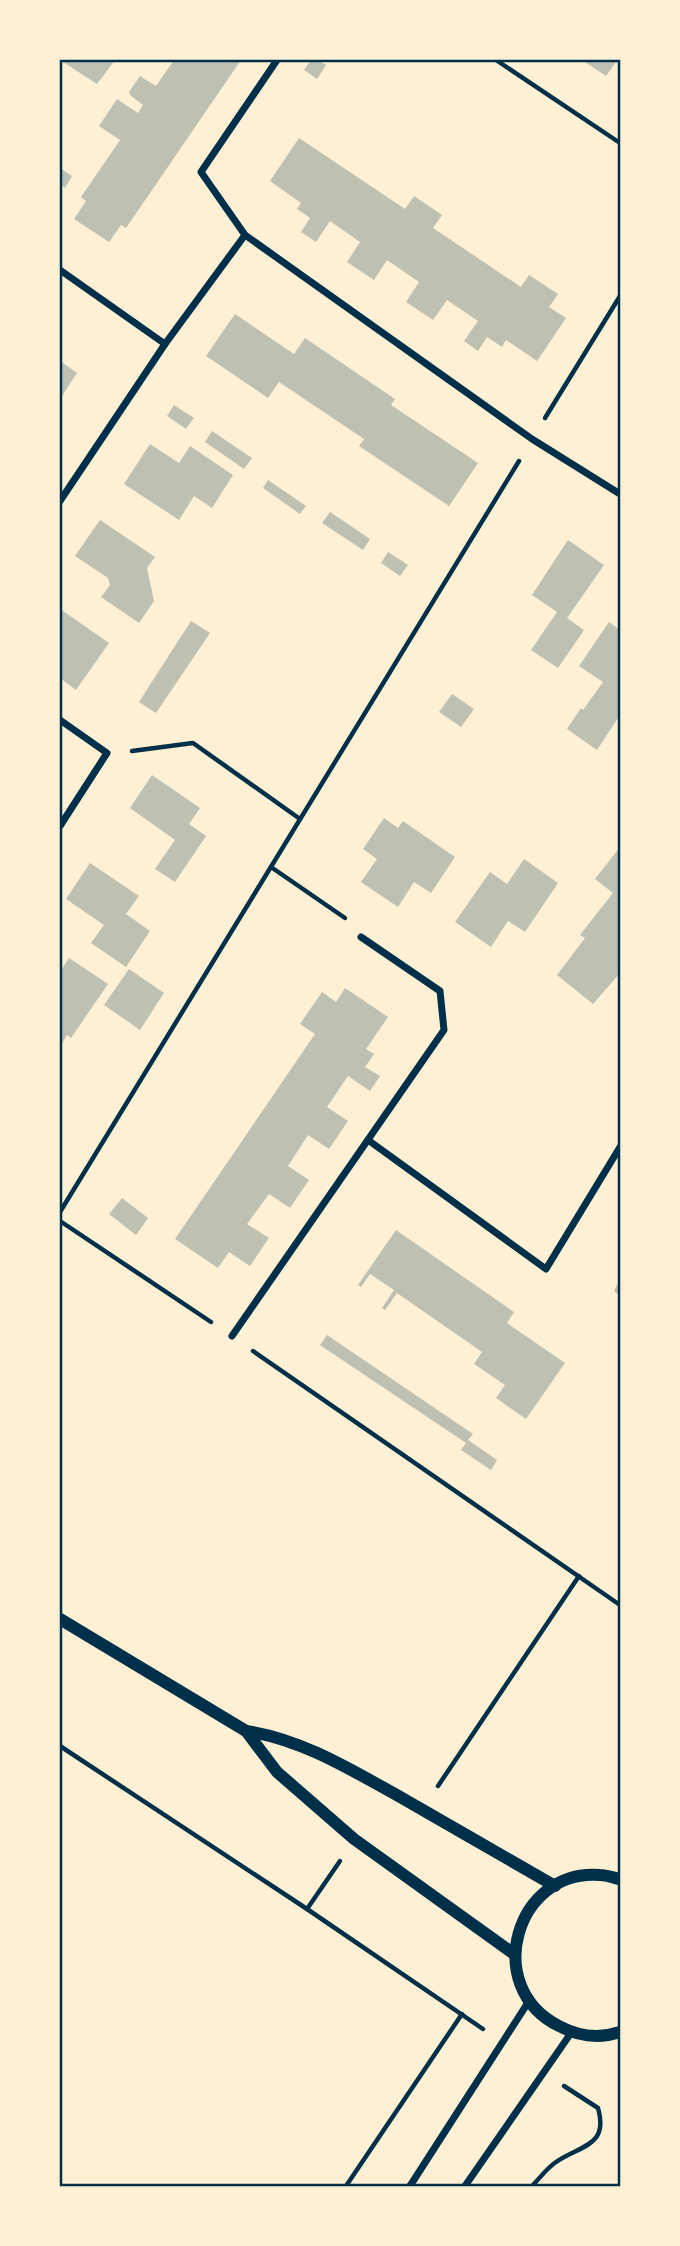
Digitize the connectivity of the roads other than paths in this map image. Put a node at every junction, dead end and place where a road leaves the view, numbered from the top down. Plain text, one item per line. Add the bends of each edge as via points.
1 (276, 60) edge
2 (245, 235) junction
3 (60, 270) edge
4 (165, 344) junction
5 (621, 494) edge
6 (60, 501) edge
7 (60, 720) edge
8 (60, 826) edge
9 (360, 937) road end
10 (368, 1140) junction
11 (621, 1147) edge
12 (232, 1336) road end
13 (60, 1619) edge
14 (246, 1731) junction
15 (621, 1880) edge
16 (555, 1886) junction
17 (514, 1954) junction
18 (529, 2001) junction
19 (621, 2032) edge
20 (571, 2033) junction
21 (410, 2186) edge
22 (466, 2186) edge

1 - 2 street via 201,172
2 - 4 street
2 - 5 street via 532,439
3 - 4 street
4 - 6 street
7 - 8 street via 107,753
9 - 10 street via 440,991 444,1030
10 - 11 street via 546,1269
10 - 12 street
13 - 14 street
14 - 16 street via 298,1744
14 - 17 street via 278,1772 354,1839
15 - 16 street via 584,1876
16 - 17 street via 526,1914
17 - 18 street via 520,1987
18 - 20 street via 547,2021
18 - 21 street
19 - 20 street via 601,2036
20 - 22 street

